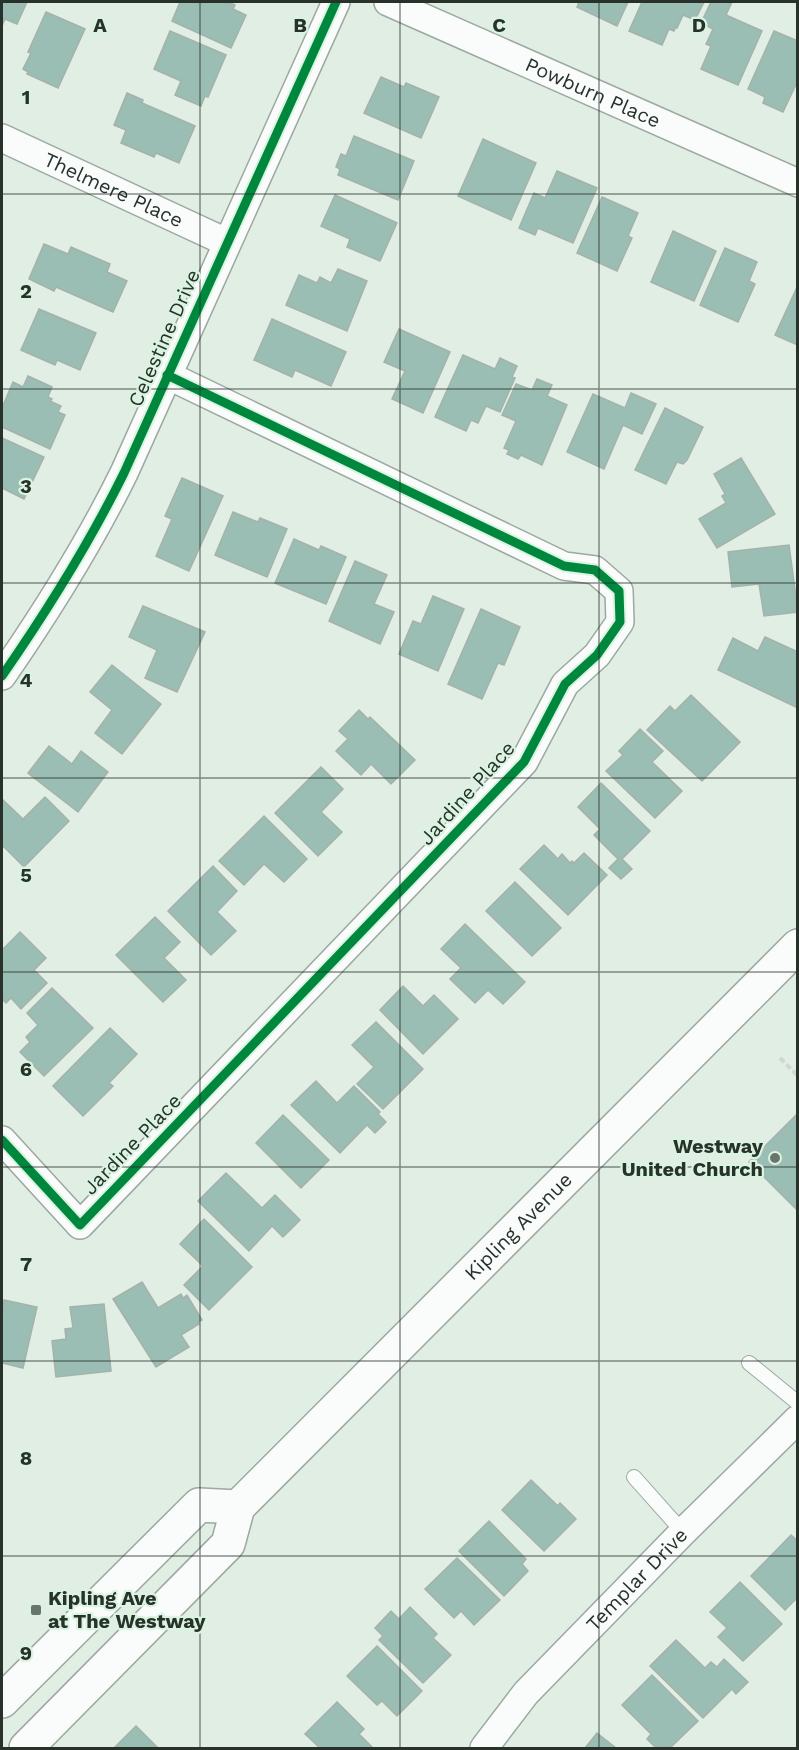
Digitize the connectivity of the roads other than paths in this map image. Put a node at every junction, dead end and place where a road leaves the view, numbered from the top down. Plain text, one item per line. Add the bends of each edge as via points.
1 (336, 2) edge
2 (388, 2) edge
3 (2, 138) edge
4 (798, 183) edge
5 (226, 243) junction
6 (167, 375) junction
7 (2, 676) edge
8 (798, 946) edge
9 (2, 1140) edge
10 (749, 1363) dead end
11 (798, 1402) edge
12 (798, 1419) edge
13 (634, 1477) dead end
14 (238, 1507) junction
15 (683, 1532) junction
16 (2, 1701) edge
17 (26, 1749) edge
18 (484, 1749) edge

1 - 5 street, Celestine Drive
2 - 4 street, Powburn Place
3 - 5 street, Thelmere Place
5 - 6 street, Celestine Drive
6 - 7 street, Celestine Drive via 99,523
6 - 9 street, Jardine Place via 564,566 595,570 619,591 620,622 597,655 564,684 524,762 80,1225
8 - 14 main road, Kipling Avenue
10 - 11 lane
12 - 15 street, Templar Drive
13 - 15 lane
14 - 16 main road via 199,1505
14 - 17 main road, Kipling Avenue via 228,1544
15 - 18 street, Templar Drive via 526,1693

